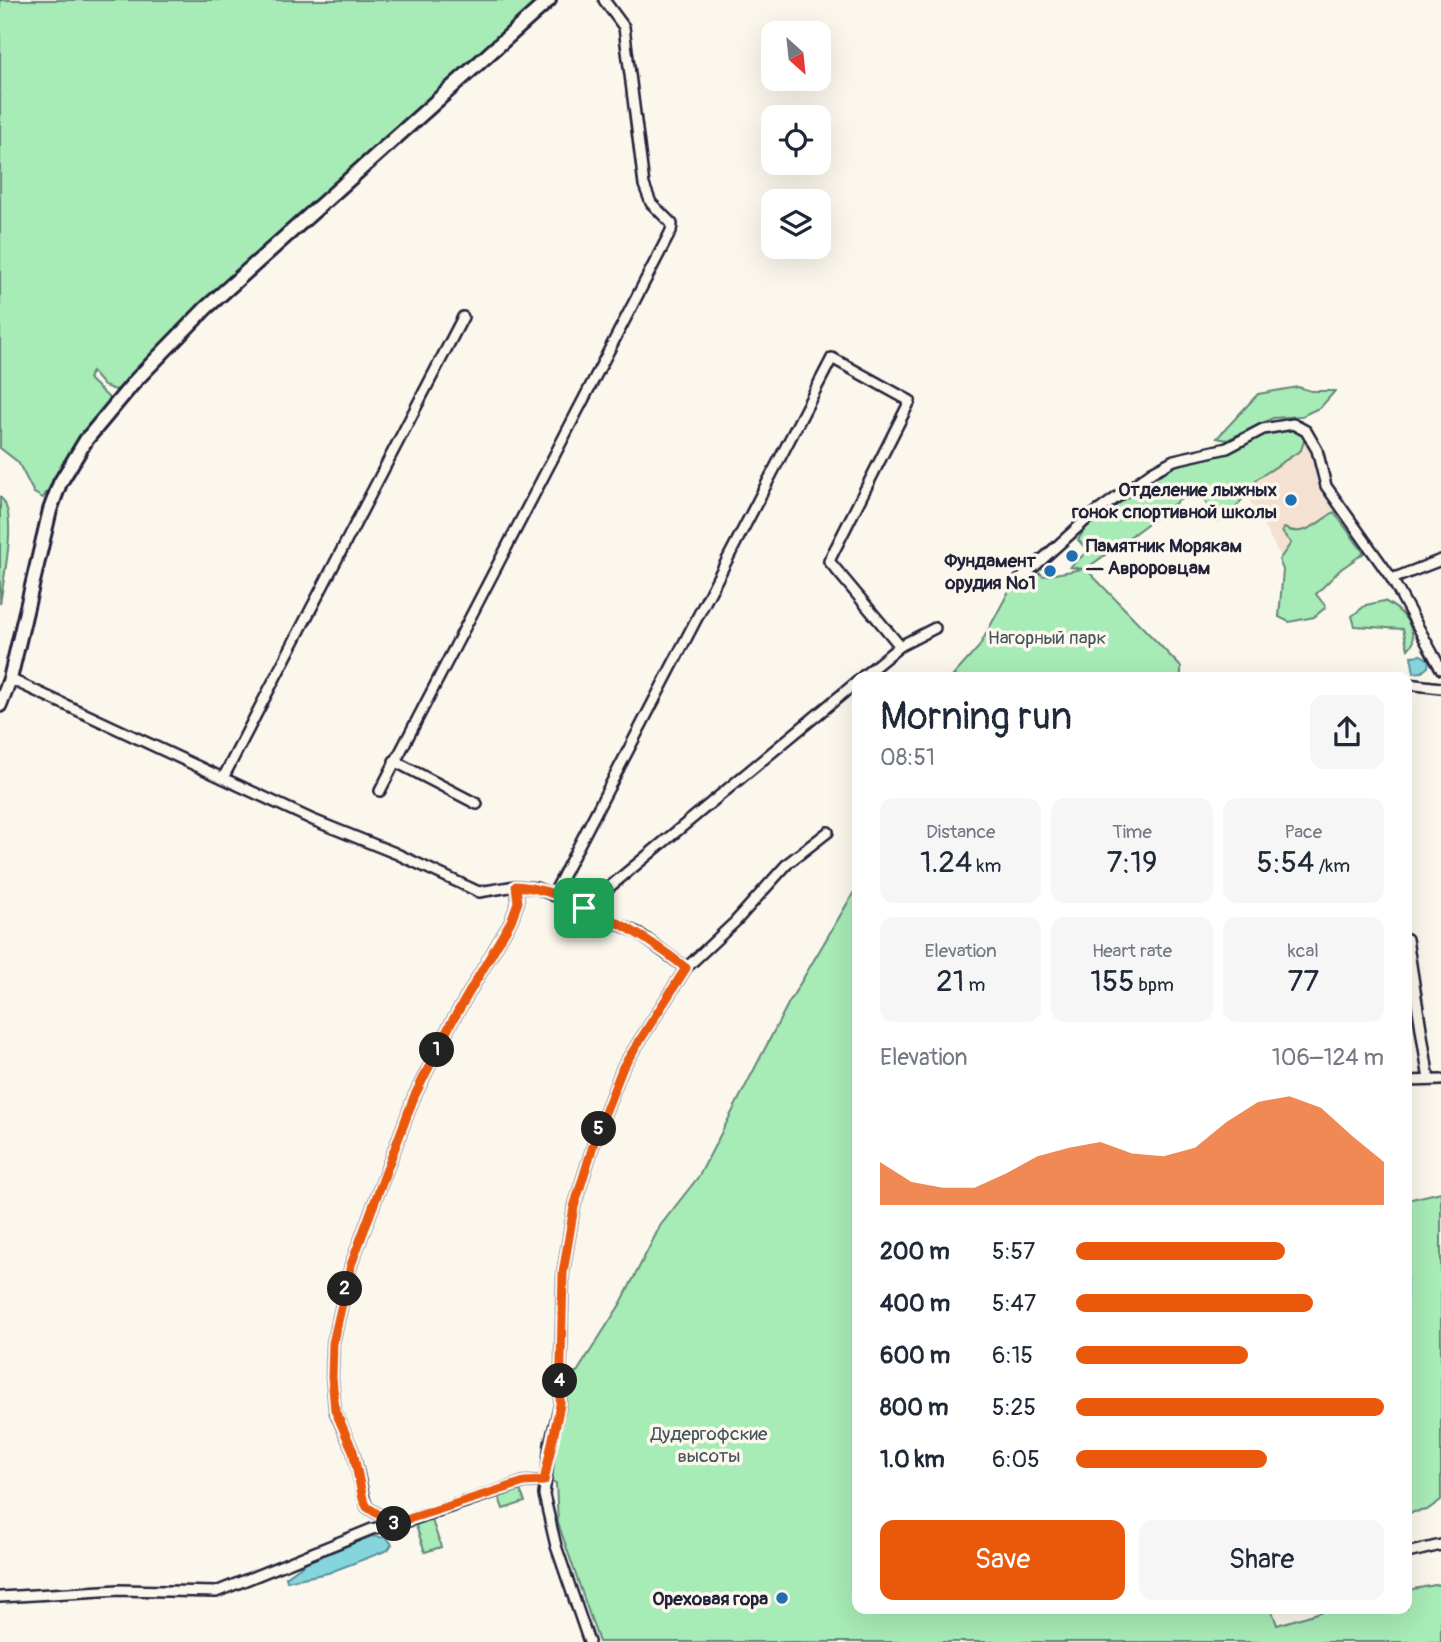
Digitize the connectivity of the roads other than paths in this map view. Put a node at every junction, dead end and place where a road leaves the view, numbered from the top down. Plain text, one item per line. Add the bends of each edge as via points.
1 (549, 0) edge
2 (604, 0) edge
3 (463, 317) dead end
4 (1441, 560) edge
5 (1392, 579) junction
6 (1015, 583) dead end
7 (935, 628) dead end
8 (900, 646) junction
9 (1441, 668) edge
10 (868, 672) edge
11 (10, 679) junction
12 (1412, 685) edge
13 (852, 686) edge
14 (1441, 688) edge
15 (0, 705) edge
16 (394, 761) junction
17 (223, 778) junction
18 (380, 791) dead end
19 (477, 804) dead end
20 (828, 832) dead end
21 (516, 886) junction
22 (553, 895) junction
23 (584, 908) junction
24 (686, 968) junction
25 (1412, 971) edge
26 (1429, 1080) junction
27 (1441, 1080) edge
28 (1412, 1081) edge
29 (544, 1481) junction
30 (393, 1524) junction
31 (1441, 1545) edge
32 (1412, 1552) edge
33 (0, 1597) edge
34 (589, 1642) edge

1 - 11 street via 206,308 94,429 74,457 50,510
2 - 16 street via 624,27 644,186 651,203 672,224 671,231
3 - 17 street
4 - 5 street
5 - 6 street via 1326,486 1317,450 1306,431 1282,424 1227,448 1174,460 1152,472 1087,519
5 - 9 street
7 - 8 street
8 - 10 street
8 - 22 street via 829,561 910,401 832,358
11 - 15 street
11 - 17 street
12 - 14 street
13 - 23 street
16 - 18 street
16 - 19 street
17 - 21 street via 479,892
20 - 24 street via 788,863
21 - 22 street via 536,887
21 - 30 street via 518,902 511,921 414,1097 351,1265 333,1343 335,1410 353,1451 363,1499 367,1507
22 - 23 street
23 - 24 street via 638,933
24 - 29 street via 623,1067 574,1207 563,1273 560,1405
25 - 26 street
26 - 27 street
26 - 28 street
29 - 30 street via 524,1482
29 - 34 street via 545,1508
30 - 33 street via 216,1592 120,1590
31 - 32 street

